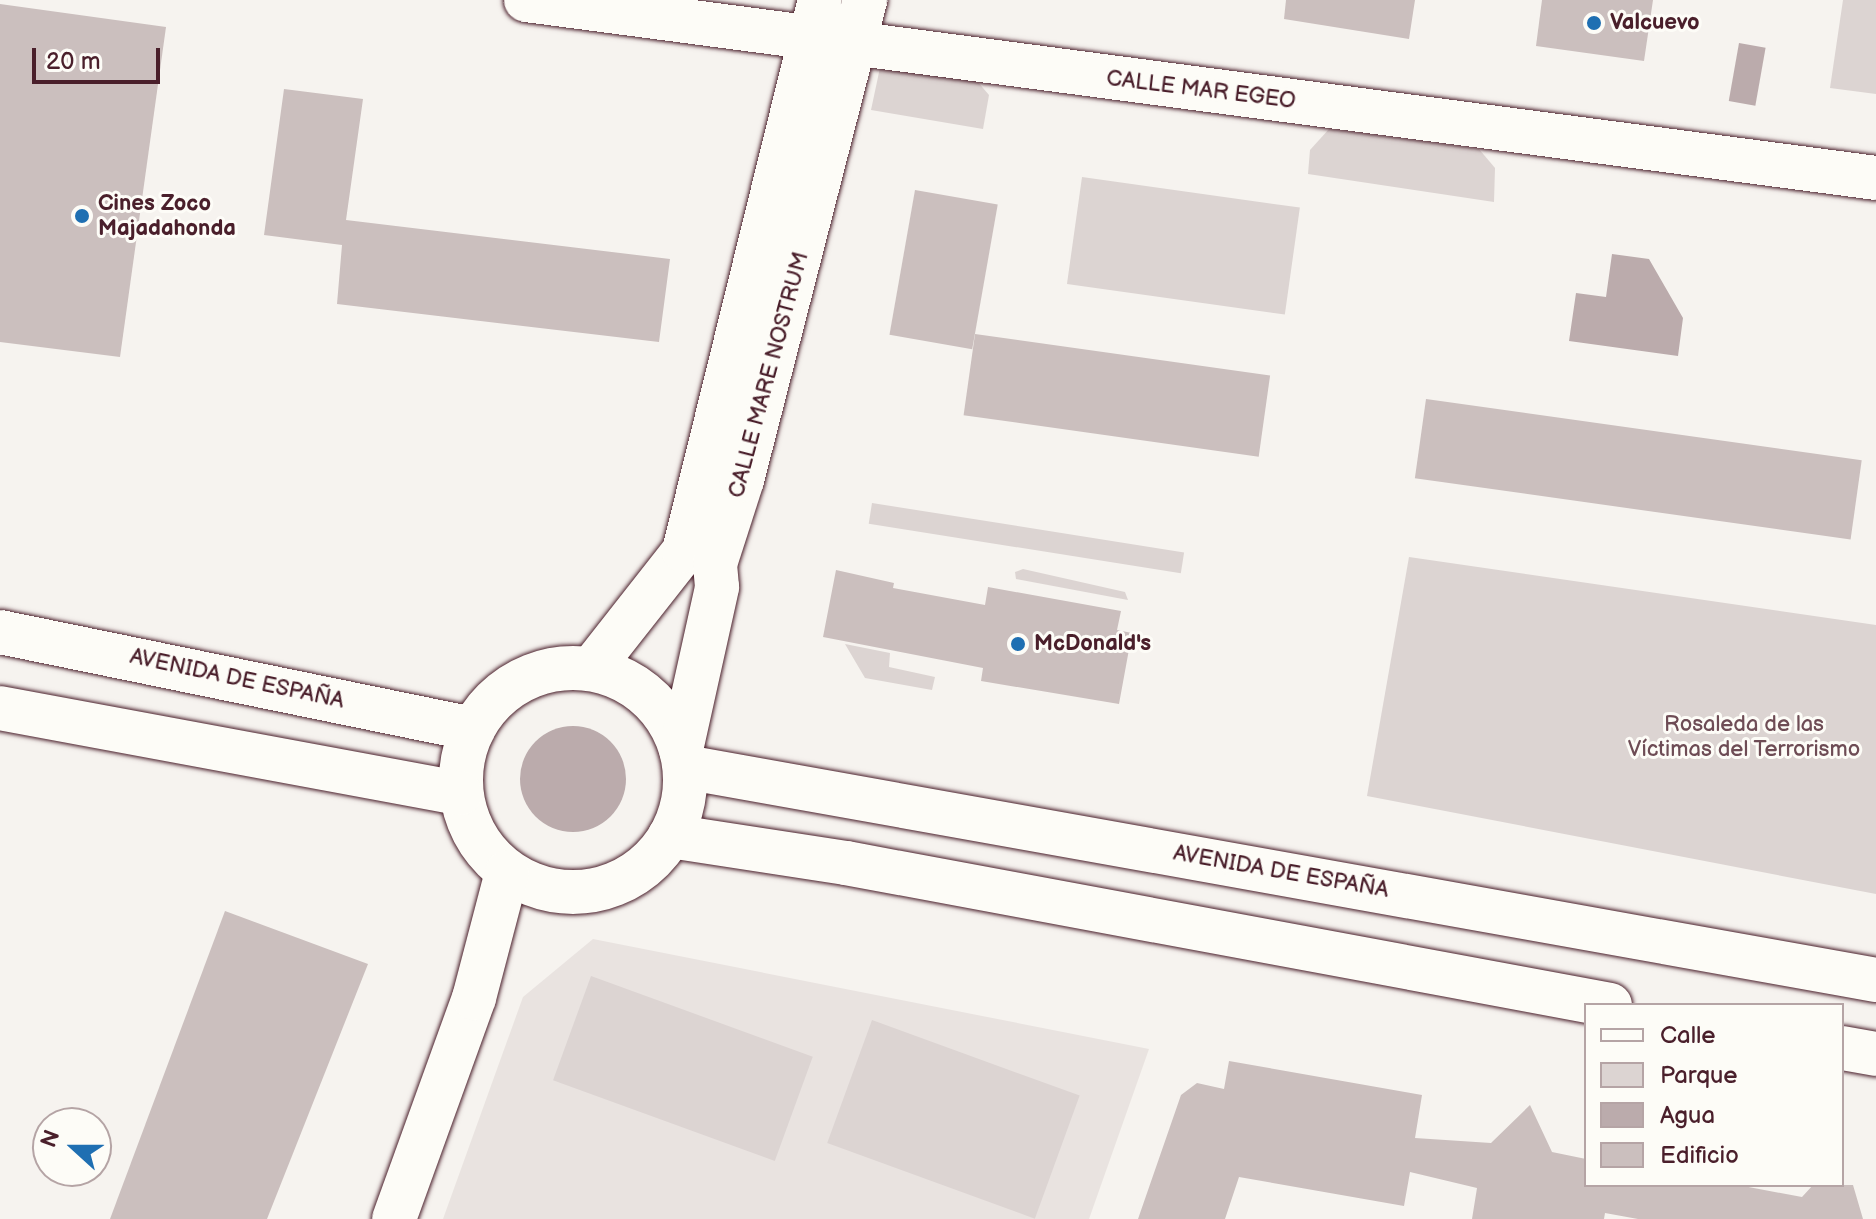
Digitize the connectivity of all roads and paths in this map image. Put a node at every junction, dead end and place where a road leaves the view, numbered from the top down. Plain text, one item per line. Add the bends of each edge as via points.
1 (526, 0) edge
2 (865, 0) edge
3 (815, 20) edge
4 (855, 45) junction
5 (1876, 178) edge
6 (685, 566) junction
7 (0, 632) edge
8 (592, 668) junction
9 (0, 708) edge
10 (473, 729) junction
11 (683, 758) junction
12 (460, 793) junction
13 (670, 836) junction
14 (507, 872) junction
15 (1876, 980) edge
16 (1599, 1003) edge
17 (1844, 1048) edge
18 (1876, 1054) edge
19 (394, 1219) edge

1 - 3 street, CALLE MAR EGEO
2 - 4 street, CALLE MARE NOSTRUM
3 - 4 street, CALLE MAR EGEO
3 - 6 street, CALLE MARE NOSTRUM
4 - 5 street, CALLE MAR EGEO
4 - 6 street, CALLE MARE NOSTRUM via 746,466
6 - 8 street, CALLE MARE NOSTRUM
6 - 11 street, CALLE MARE NOSTRUM via 717,587
7 - 10 street, AVENIDA DE ESPAÑA
8 - 10 street via 556,667 522,678 493,700
8 - 11 street via 623,678 649,696 669,720
9 - 12 street
10 - 12 street via 461,760
11 - 13 street via 683,802
11 - 15 street, AVENIDA DE ESPAÑA
12 - 14 street via 468,824 484,851
13 - 14 street via 626,879 597,890 566,893
13 - 16 street via 846,863
14 - 19 street via 474,998
17 - 18 street

